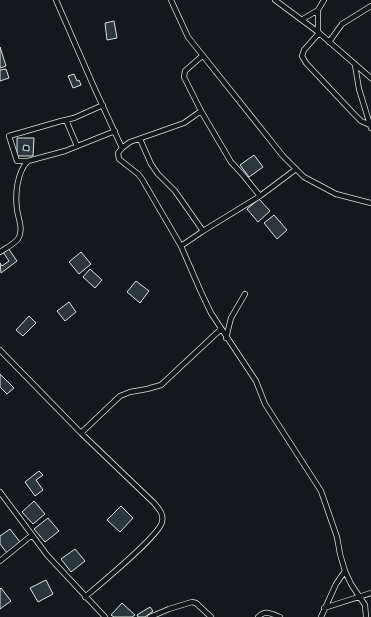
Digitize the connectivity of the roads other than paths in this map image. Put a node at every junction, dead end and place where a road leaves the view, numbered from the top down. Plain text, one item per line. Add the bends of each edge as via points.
1 (56, 0) edge
2 (171, 0) edge
3 (275, 0) edge
4 (324, 0) edge
5 (371, 6) edge
6 (318, 10) junction
7 (302, 19) junction
8 (319, 32) junction
9 (329, 42) junction
10 (202, 56) junction
11 (355, 65) junction
12 (371, 78) edge
13 (103, 105) junction
14 (201, 111) junction
15 (66, 120) junction
16 (370, 126) edge
17 (115, 131) junction
18 (140, 139) junction
19 (77, 146) junction
20 (122, 148) junction
21 (28, 161) junction
22 (296, 169) junction
23 (260, 196) junction
24 (371, 203) edge
25 (203, 232) junction
26 (181, 246) junction
27 (0, 252) edge
28 (245, 294) dead end
29 (221, 329) junction
30 (226, 338) junction
31 (0, 350) edge
32 (81, 433) junction
33 (0, 492) edge
34 (32, 535) junction
35 (0, 561) edge
36 (345, 571) junction
37 (371, 593) edge
38 (359, 596) junction
39 (86, 597) junction
40 (324, 608) junction
41 (105, 617) edge
42 (150, 617) edge
43 (211, 617) edge
44 (258, 617) edge
45 (280, 617) edge
46 (321, 617) edge
47 (366, 617) edge

1 - 13 street
2 - 10 street via 188,37
3 - 7 street
4 - 6 street
5 - 9 street via 342,24
6 - 7 street
6 - 8 street
7 - 8 street
8 - 9 street
8 - 16 street via 302,56 354,114
9 - 11 street
10 - 14 street via 187,68 184,74
10 - 22 street
11 - 12 street
11 - 16 street
13 - 15 street
13 - 17 street
14 - 18 street via 184,123
14 - 23 street via 231,162
15 - 19 street
15 - 21 street via 9,136 17,161
17 - 19 street
17 - 20 street
18 - 20 street
18 - 25 street via 151,164 176,191
19 - 21 street via 65,152
20 - 26 street via 118,158 142,179
21 - 27 street via 23,166 16,195 22,230 18,239
22 - 23 street
22 - 24 street via 304,177 336,194
23 - 25 street
25 - 26 street
26 - 29 street
28 - 30 street via 231,318
29 - 30 street
29 - 32 street via 161,385 120,396
30 - 36 street via 256,381 265,404 321,490
31 - 32 street
32 - 39 street via 154,503 161,512 162,522 157,532 132,557
33 - 34 street
34 - 35 street
34 - 39 street
36 - 38 street
36 - 40 street via 338,578
37 - 38 street
38 - 40 street
38 - 47 street via 365,605
39 - 41 street
40 - 46 street
42 - 43 street via 192,602
44 - 45 street via 267,612

